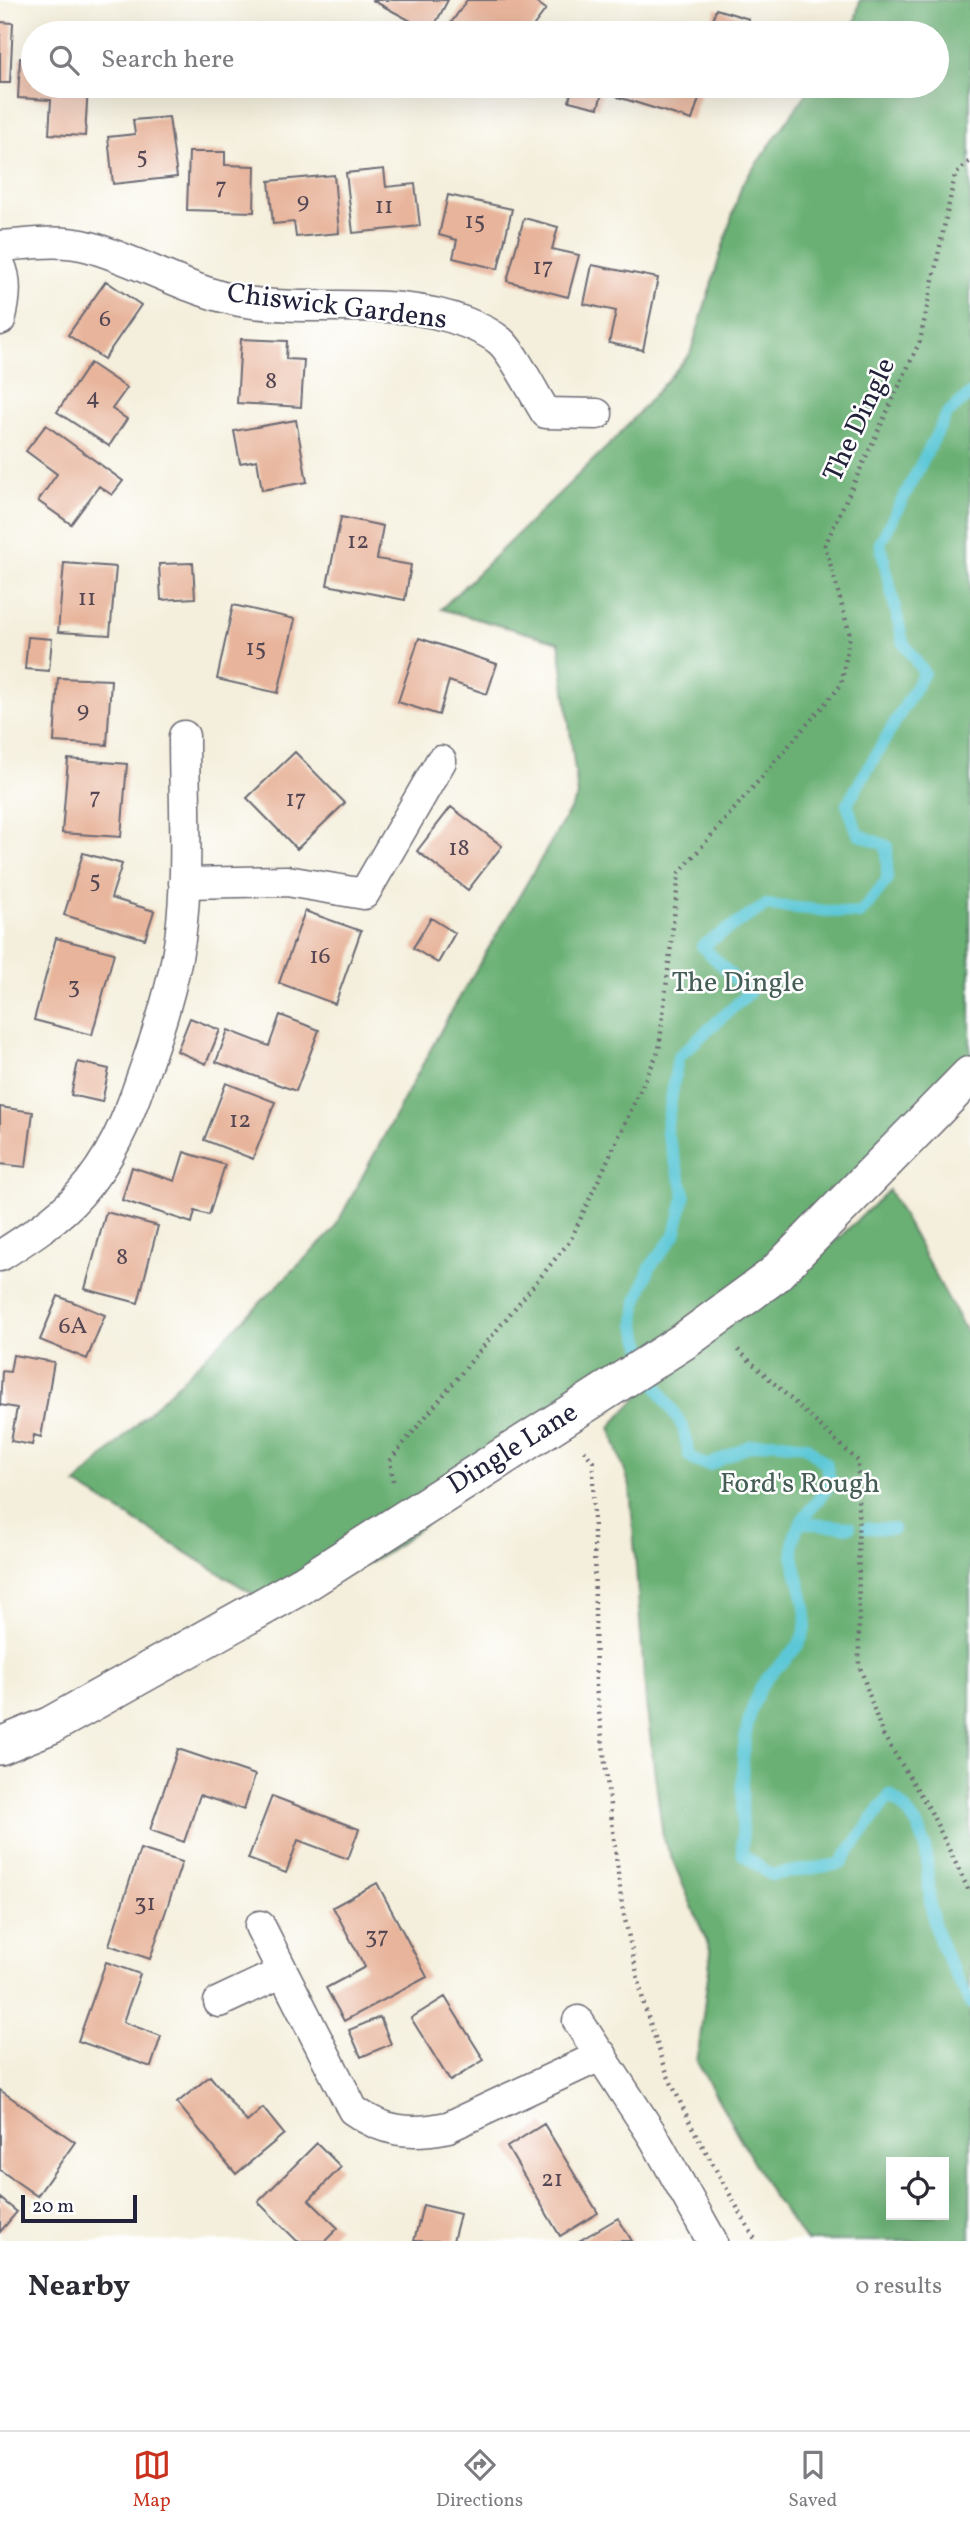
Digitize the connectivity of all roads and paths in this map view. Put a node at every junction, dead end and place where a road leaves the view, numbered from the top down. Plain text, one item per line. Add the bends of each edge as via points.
1 (970, 161) edge
2 (0, 246) edge
3 (0, 265) edge
4 (0, 320) edge
5 (597, 414) dead end
6 (184, 736) dead end
7 (441, 761) dead end
8 (184, 883) junction
9 (970, 1075) edge
10 (0, 1256) edge
11 (700, 1329) junction
12 (560, 1419) junction
13 (402, 1518) junction
14 (0, 1746) edge
15 (970, 1893) edge
16 (260, 1926) dead end
17 (283, 1972) junction
18 (219, 2002) dead end
19 (579, 2021) dead end
20 (602, 2055) junction
21 (712, 2241) edge
22 (756, 2241) edge

1 - 13 path, The Dingle via 955,175 920,341 825,545 849,635 842,685 679,873 659,1049 570,1241 390,1460 395,1505
2 - 5 street, Chiswick Gardens via 58,242 90,247 239,301 310,308 364,305 467,323 500,341 546,413
3 - 4 street via 5,301
6 - 8 street
7 - 8 street via 364,894 287,881
8 - 10 street via 180,939 166,1009 134,1102 111,1152 80,1195 39,1231
9 - 11 street, Dingle Lane via 774,1276
11 - 12 street, Dingle Lane
11 - 15 path via 728,1340 858,1461 859,1664 882,1733 930,1810
12 - 13 street, Dingle Lane
12 - 22 path via 593,1462 596,1687 622,1906 644,2006 668,2076 692,2127
13 - 14 street, Dingle Lane via 302,1585 51,1725
16 - 17 street
17 - 18 street
17 - 20 street via 353,2110 371,2123 393,2130 421,2133 448,2127
19 - 20 street
20 - 21 street

